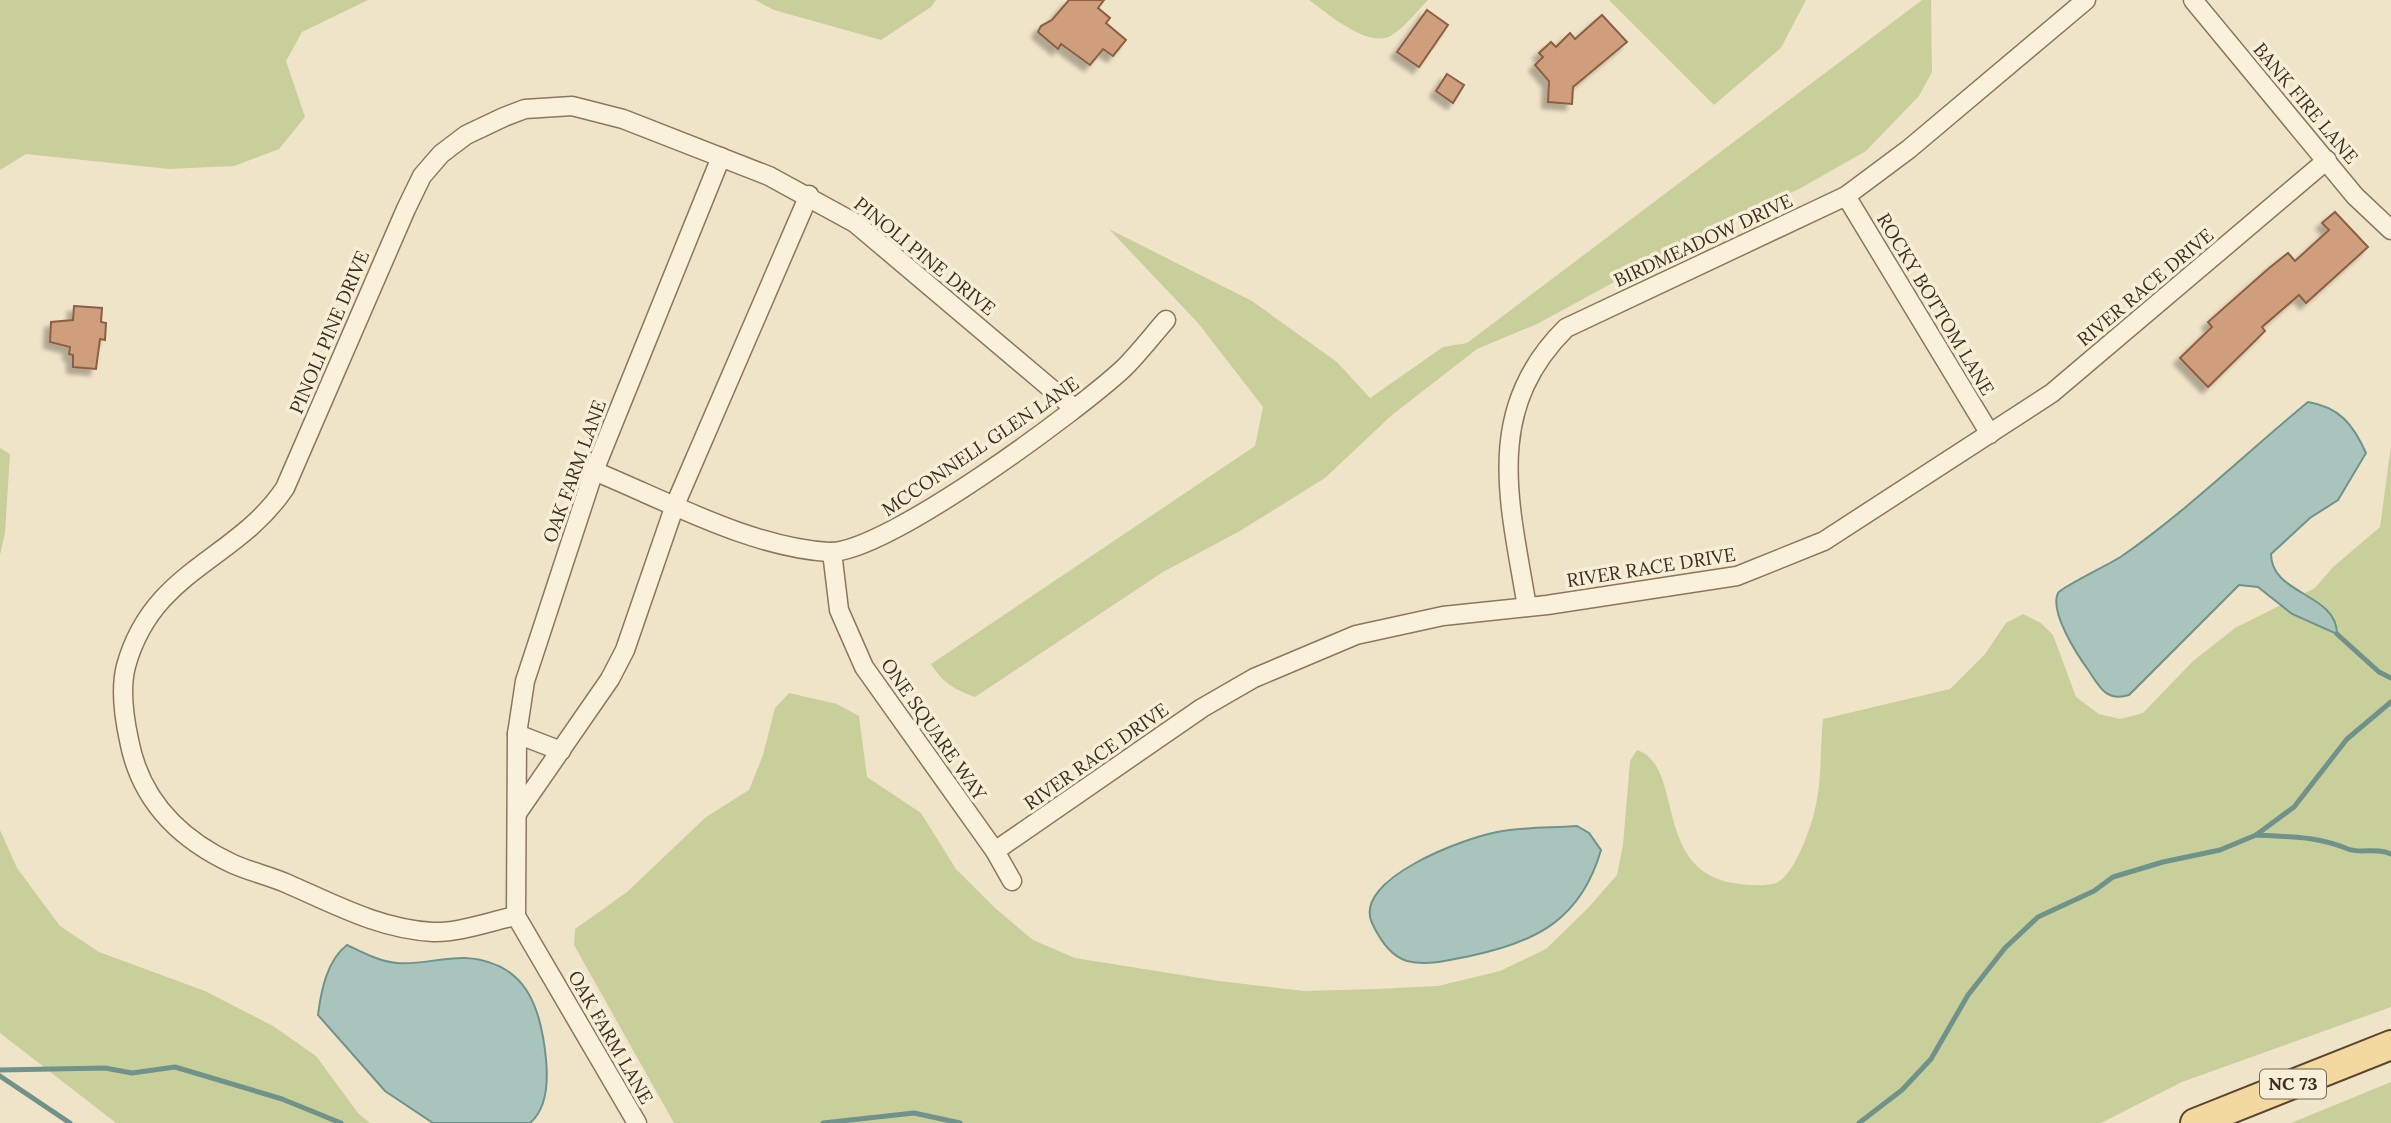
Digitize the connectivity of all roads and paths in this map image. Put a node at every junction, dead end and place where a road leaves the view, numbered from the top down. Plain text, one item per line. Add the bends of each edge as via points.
1 (2086, 0) edge
2 (2193, 0) edge
3 (721, 157) junction
4 (2327, 160) junction
5 (809, 195) junction
6 (1846, 195) junction
7 (2391, 230) edge
8 (1166, 320) dead end
9 (1074, 408) junction
10 (1990, 434) junction
11 (594, 471) junction
12 (675, 505) junction
13 (832, 552) junction
14 (1527, 607) junction
15 (517, 734) junction
16 (561, 751) junction
17 (518, 813) junction
18 (995, 851) junction
19 (1012, 881) dead end
20 (516, 916) junction
21 (2391, 1045) edge
22 (637, 1123) edge
23 (2195, 1123) edge

1 - 6 street, BIRDMEADOW DRIVE via 1909,149
2 - 4 street, BANK FIRE LANE
3 - 5 street, PINOLI PINE DRIVE
3 - 11 street, OAK FARM LANE
3 - 20 street, PINOLI PINE DRIVE via 623,119 572,106 526,109 466,135 441,154 422,176 406,209 285,488 270,511 162,597 142,625 125,668 123,713 134,768 147,795 190,841 365,919 401,928 436,932
4 - 7 street, BANK FIRE LANE via 2355,197
4 - 10 street, RIVER RACE DRIVE via 2052,393
5 - 9 street, PINOLI PINE DRIVE via 855,223
5 - 12 street
6 - 10 street, ROCKY BOTTOM LANE
6 - 14 street, BIRDMEADOW DRIVE via 1566,328 1545,348 1511,427 1506,478
8 - 9 street, MCCONNELL GLEN LANE via 1124,368
9 - 13 street, MCCONNELL GLEN LANE via 899,529
10 - 14 street, RIVER RACE DRIVE via 1824,541 1770,565 1737,576
11 - 12 street, MCCONNELL GLEN LANE
11 - 15 street, OAK FARM LANE via 525,681
12 - 13 street, MCCONNELL GLEN LANE via 786,545
12 - 16 street via 625,650
13 - 18 street, ONE SQUARE WAY via 839,610 864,667
14 - 18 street, RIVER RACE DRIVE via 1443,616 1356,635 1254,678 1202,708
15 - 16 street
15 - 17 street, OAK FARM LANE
16 - 17 street
17 - 20 street, OAK FARM LANE
18 - 19 street, ONE SQUARE WAY
20 - 22 street, OAK FARM LANE
21 - 23 main road, NC 73

